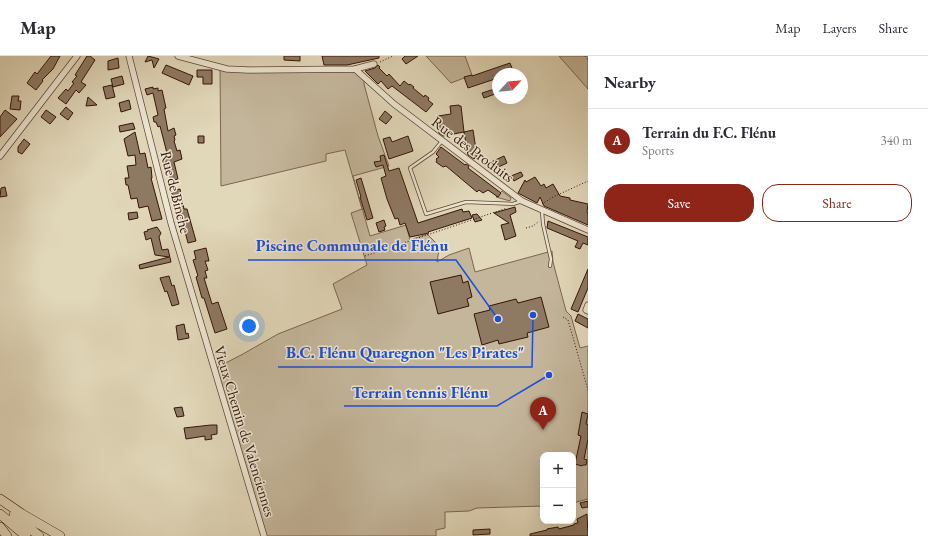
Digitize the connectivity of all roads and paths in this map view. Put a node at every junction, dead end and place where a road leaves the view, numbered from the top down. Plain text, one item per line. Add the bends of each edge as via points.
1 (77, 56) edge
2 (129, 56) edge
3 (178, 56) edge
4 (393, 56) edge
5 (585, 56) edge
6 (588, 60) edge
7 (374, 64) joint
8 (355, 69) junction
9 (442, 141) junction
10 (0, 156) edge
11 (588, 181) edge
12 (521, 202) junction
13 (539, 209) junction
14 (526, 228) dead end
15 (588, 230) edge
16 (365, 256) dead end
17 (550, 266) dead end
18 (588, 305) edge
19 (588, 311) edge
20 (563, 317) dead end
21 (202, 332) joint
22 (588, 390) edge
23 (0, 500) edge
24 (0, 514) edge
25 (0, 527) edge
26 (7, 536) edge
27 (26, 536) edge
28 (39, 536) edge
29 (60, 536) edge
30 (264, 536) edge

1 - 10 street
2 - 21 street, Rue de Binche via 170,223
3 - 8 street via 227,69
4 - 7 path
5 - 6 path
7 - 8 street
8 - 9 street, Rue des Produits via 394,104
9 - 12 street, Rue des Produits
9 - 12 lane via 433,152 410,168 426,214 466,202
11 - 13 path via 553,197
12 - 13 street, Rue des Produits
12 - 16 path
13 - 14 path via 539,221
13 - 15 street, Rue des Produits
13 - 17 lane via 552,259
18 - 19 street
20 - 22 path via 568,320
21 - 30 street, Vieux Chemin de Valenciennes
23 - 28 highway
23 - 29 highway
24 - 27 highway
25 - 26 highway

